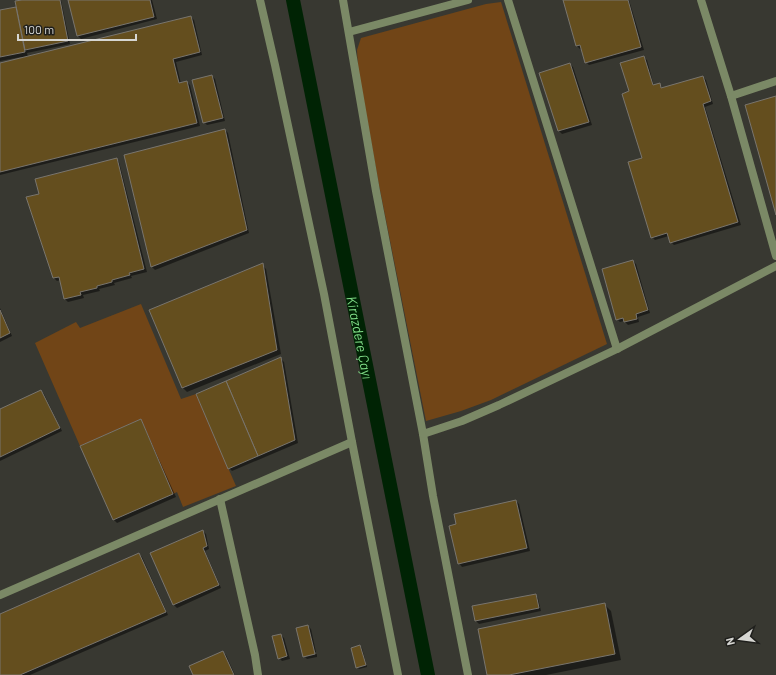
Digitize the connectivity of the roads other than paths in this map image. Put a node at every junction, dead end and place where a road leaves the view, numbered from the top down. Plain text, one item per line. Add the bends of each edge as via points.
1 (260, 0) edge
2 (343, 0) edge
3 (468, 0) edge
4 (508, 0) edge
5 (701, 0) edge
6 (349, 32) junction
7 (776, 82) edge
8 (731, 96) junction
9 (776, 256) edge
10 (776, 266) edge
11 (617, 349) junction
12 (423, 434) junction
13 (352, 442) junction
14 (220, 499) junction
15 (1, 592) edge
16 (258, 675) edge
17 (398, 675) edge
18 (468, 675) edge

1 - 13 street via 324,294
2 - 6 street
3 - 6 street
4 - 11 street
5 - 8 street
6 - 12 street via 376,192
7 - 8 street
8 - 9 street
10 - 11 street
11 - 12 street via 475,416
12 - 18 street
13 - 14 street
13 - 17 street
14 - 15 street
14 - 16 street

